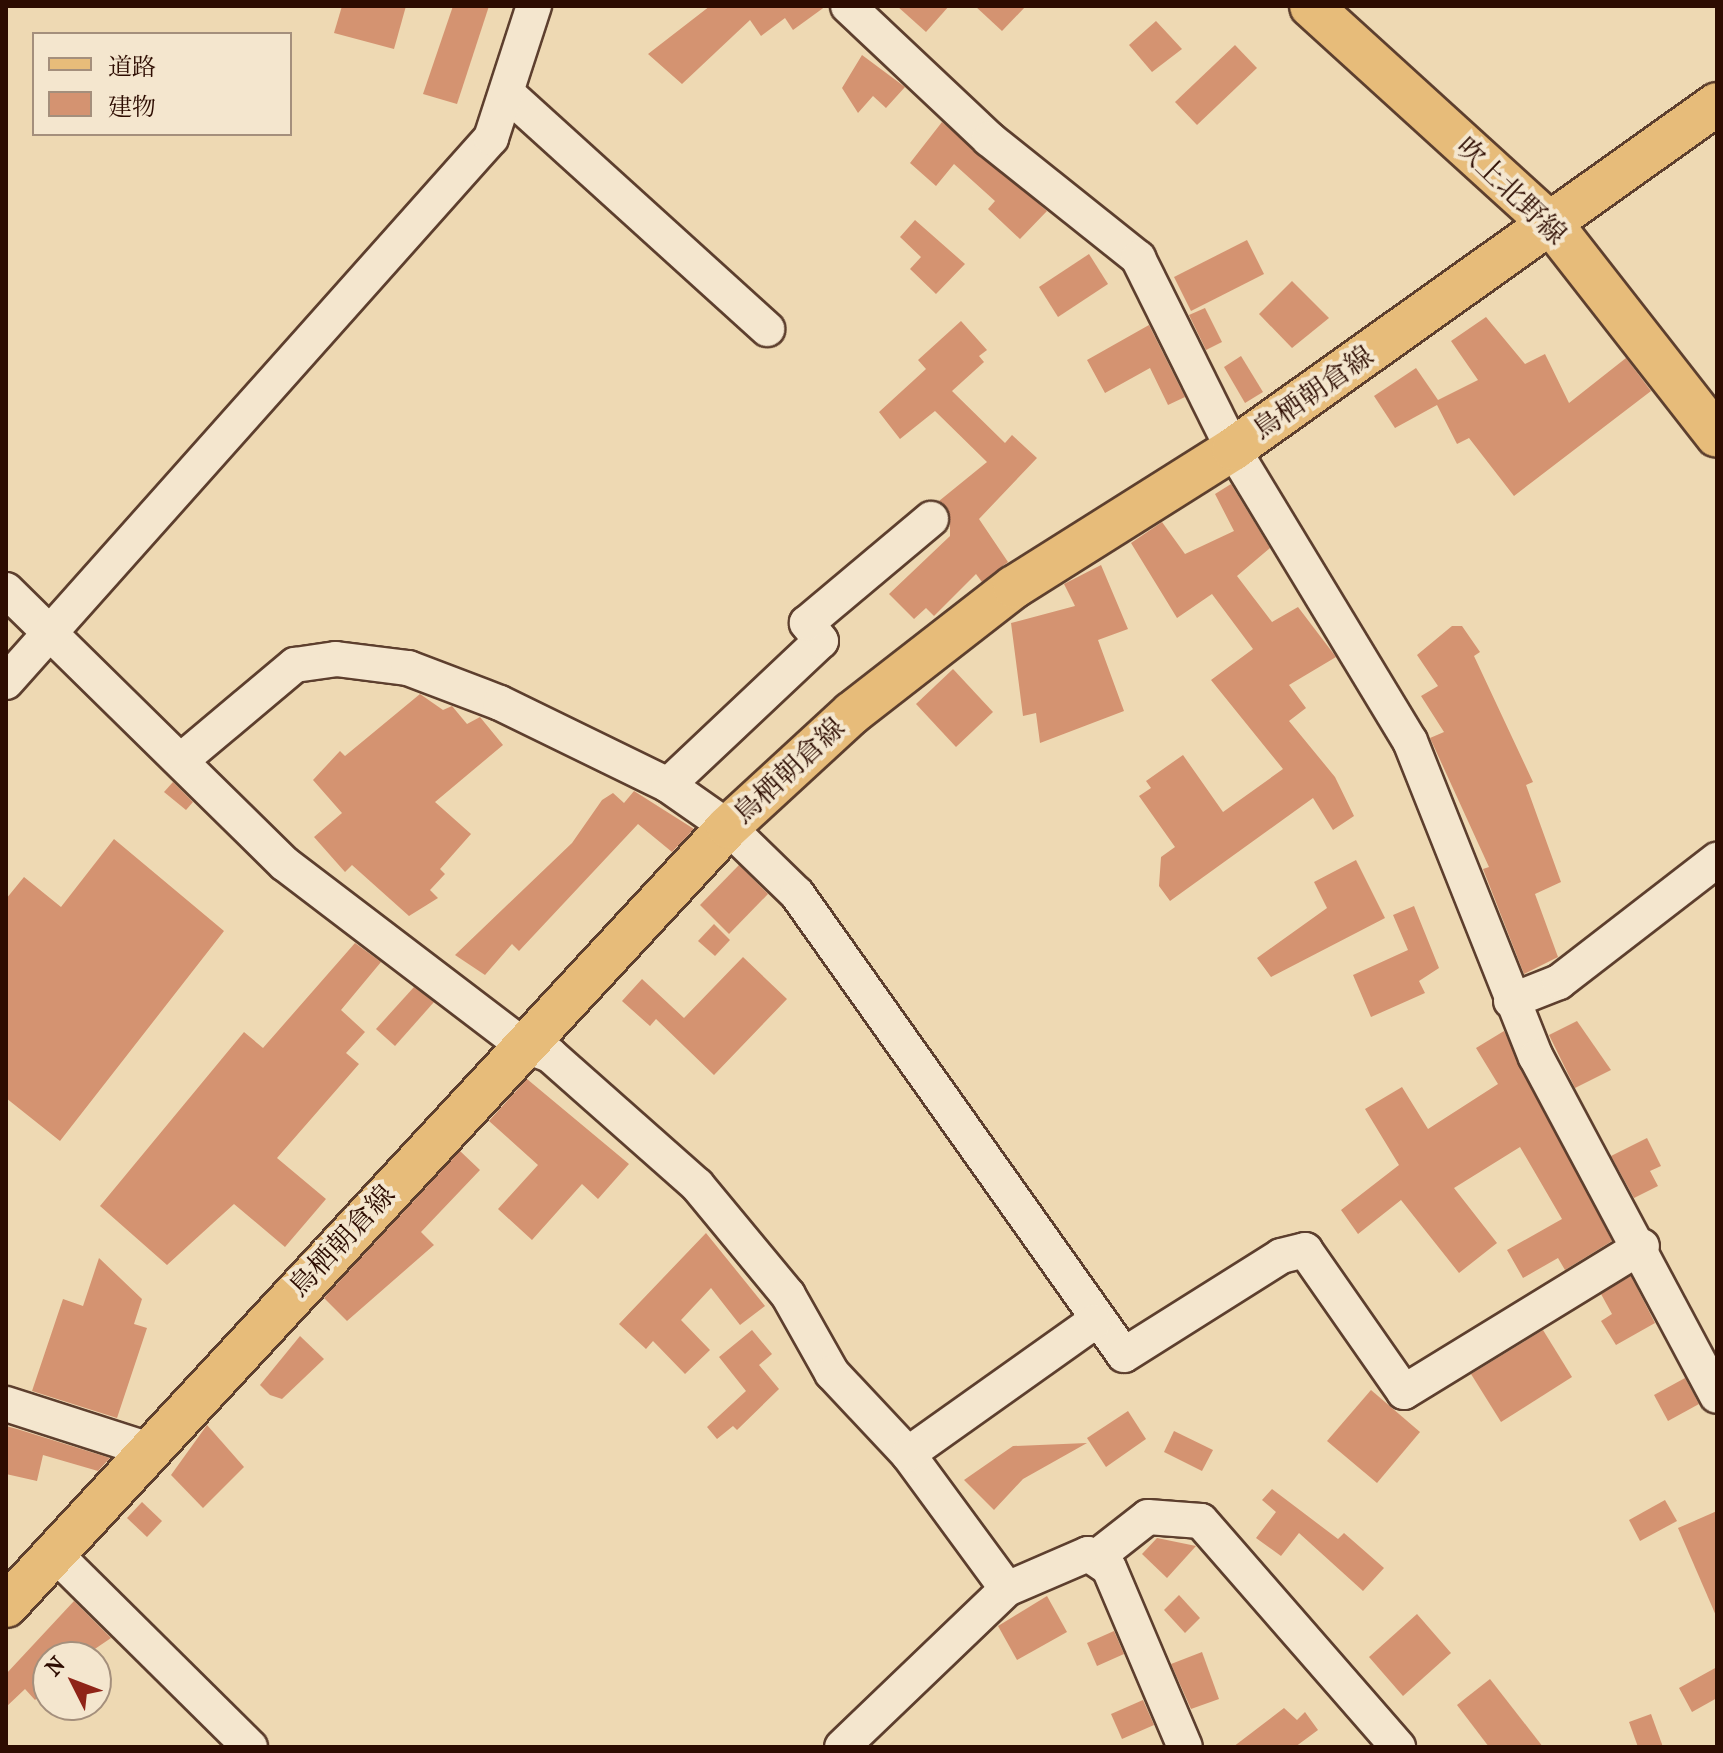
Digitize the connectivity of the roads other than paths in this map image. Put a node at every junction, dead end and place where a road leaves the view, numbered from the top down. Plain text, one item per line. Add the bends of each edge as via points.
1 (534, 6) edge
2 (848, 6) edge
3 (1311, 6) edge
4 (508, 94) junction
5 (1717, 104) edge
6 (1553, 226) junction
7 (767, 329) dead end
8 (1717, 436) edge
9 (1233, 449) junction
10 (931, 519) dead end
11 (6, 590) edge
12 (52, 632) junction
13 (6, 682) edge
14 (184, 758) junction
15 (668, 785) junction
16 (728, 827) junction
17 (1717, 860) edge
18 (1511, 1001) junction
19 (523, 1045) junction
20 (1642, 1246) junction
21 (1094, 1322) junction
22 (1717, 1396) edge
23 (6, 1404) edge
24 (149, 1450) junction
25 (908, 1454) junction
26 (53, 1552) junction
27 (1098, 1556) junction
28 (1007, 1589) junction
29 (6, 1606) edge
30 (250, 1747) edge
31 (842, 1747) edge
32 (1185, 1747) edge
33 (1398, 1747) edge

1 - 4 street
2 - 9 street via 989,139 1138,258
3 - 6 main road, 吹上北野線
4 - 7 street
4 - 12 street via 491,138
5 - 6 main road, 鳥栖朝倉線
6 - 8 main road, 吹上北野線
6 - 9 main road, 鳥栖朝倉線
9 - 16 main road, 鳥栖朝倉線 via 963,624
9 - 18 street via 1410,741
10 - 15 street via 807,623 821,641
11 - 12 street
12 - 13 street
12 - 14 street
14 - 15 street via 295,665 336,659 408,668 500,703
14 - 19 street via 285,864
15 - 16 street
16 - 19 main road, 鳥栖朝倉線
16 - 21 street via 797,894
17 - 18 street via 1559,982
18 - 20 street
19 - 24 main road, 鳥栖朝倉線
19 - 25 street via 550,1055 725,1214 788,1295 832,1373
20 - 21 street via 1404,1392 1305,1250 1281,1256 1130,1354 1117,1352
20 - 22 street
21 - 25 street
23 - 24 street
24 - 26 main road, 鳥栖朝倉線
25 - 28 street
26 - 29 main road, 鳥栖朝倉線
26 - 30 street
27 - 28 street
27 - 32 street
27 - 33 street via 1148,1517 1180,1514 1201,1521
28 - 31 street

